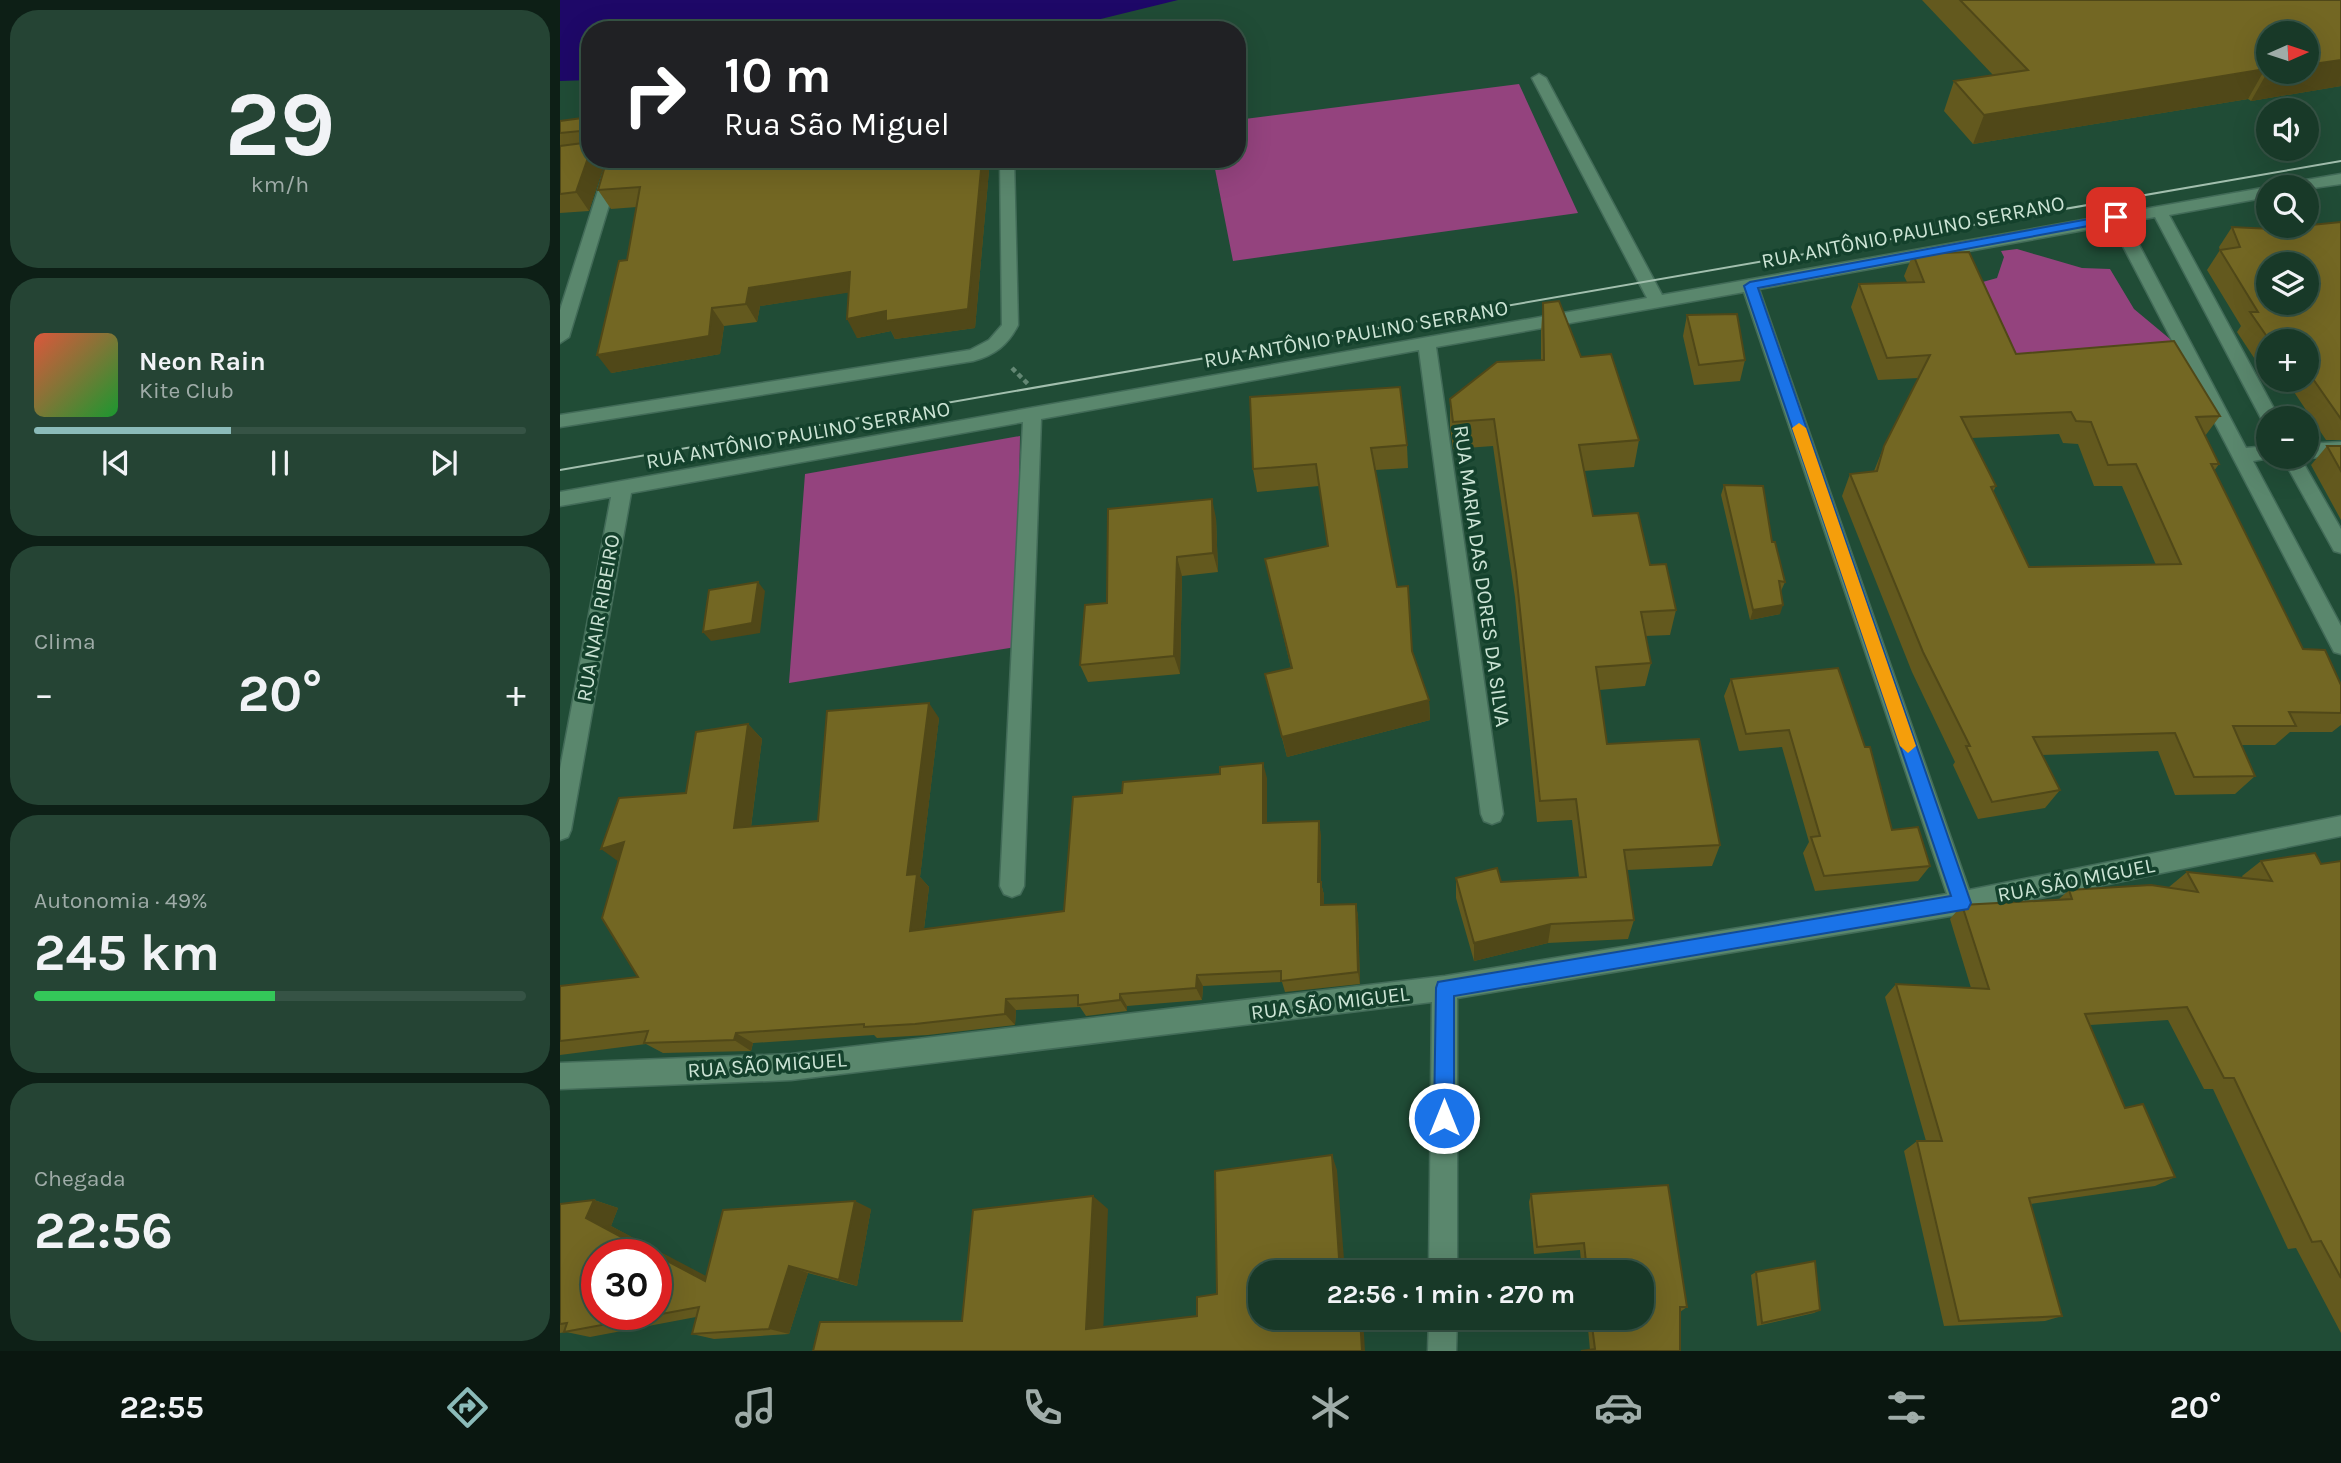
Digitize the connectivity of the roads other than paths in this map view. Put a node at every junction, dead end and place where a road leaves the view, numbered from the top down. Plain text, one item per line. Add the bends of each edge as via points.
1 (1539, 78) dead end
2 (613, 168) edge
3 (1007, 168) edge
4 (2341, 179) edge
5 (2319, 183) edge
6 (2256, 194) edge
7 (2159, 210) junction
8 (2116, 217) junction
9 (1750, 286) junction
10 (1657, 302) junction
11 (560, 337) edge
12 (1427, 344) junction
13 (2264, 406) edge
14 (1032, 416) junction
15 (560, 421) edge
16 (2341, 449) edge
17 (2319, 450) edge
18 (2256, 454) edge
19 (2241, 455) junction
20 (2298, 469) edge
21 (622, 489) junction
22 (560, 499) edge
23 (2341, 546) edge
24 (2341, 646) edge
25 (1492, 814) dead end
26 (2341, 827) edge
27 (560, 830) edge
28 (1012, 886) dead end
29 (1962, 903) junction
30 (1445, 988) junction
31 (560, 1076) edge
32 (1443, 1260) edge
33 (1443, 1330) edge
34 (1442, 1351) edge

1 - 10 street
2 - 11 street
3 - 15 street via 1010,325 1002,341 991,348 973,355
4 - 5 street
6 - 7 street, RUA ANTÔNIO PAULINO SERRANO
7 - 8 street, RUA ANTÔNIO PAULINO SERRANO
7 - 13 street
8 - 9 street, RUA ANTÔNIO PAULINO SERRANO
8 - 19 street
9 - 10 street, RUA ANTÔNIO PAULINO SERRANO
9 - 29 street
10 - 12 street, RUA ANTÔNIO PAULINO SERRANO
12 - 14 street, RUA ANTÔNIO PAULINO SERRANO
12 - 25 street, RUA MARIA DAS DORES DA SILVA
14 - 21 street, RUA ANTÔNIO PAULINO SERRANO
14 - 28 street
16 - 17 street
18 - 19 street
19 - 24 street
20 - 23 street
21 - 22 street, RUA ANTÔNIO PAULINO SERRANO
21 - 27 street, RUA NAIR RIBEIRO
26 - 29 street, RUA SÃO MIGUEL
29 - 30 street, RUA SÃO MIGUEL
30 - 31 street, RUA SÃO MIGUEL via 791,1067
30 - 32 street
33 - 34 street

